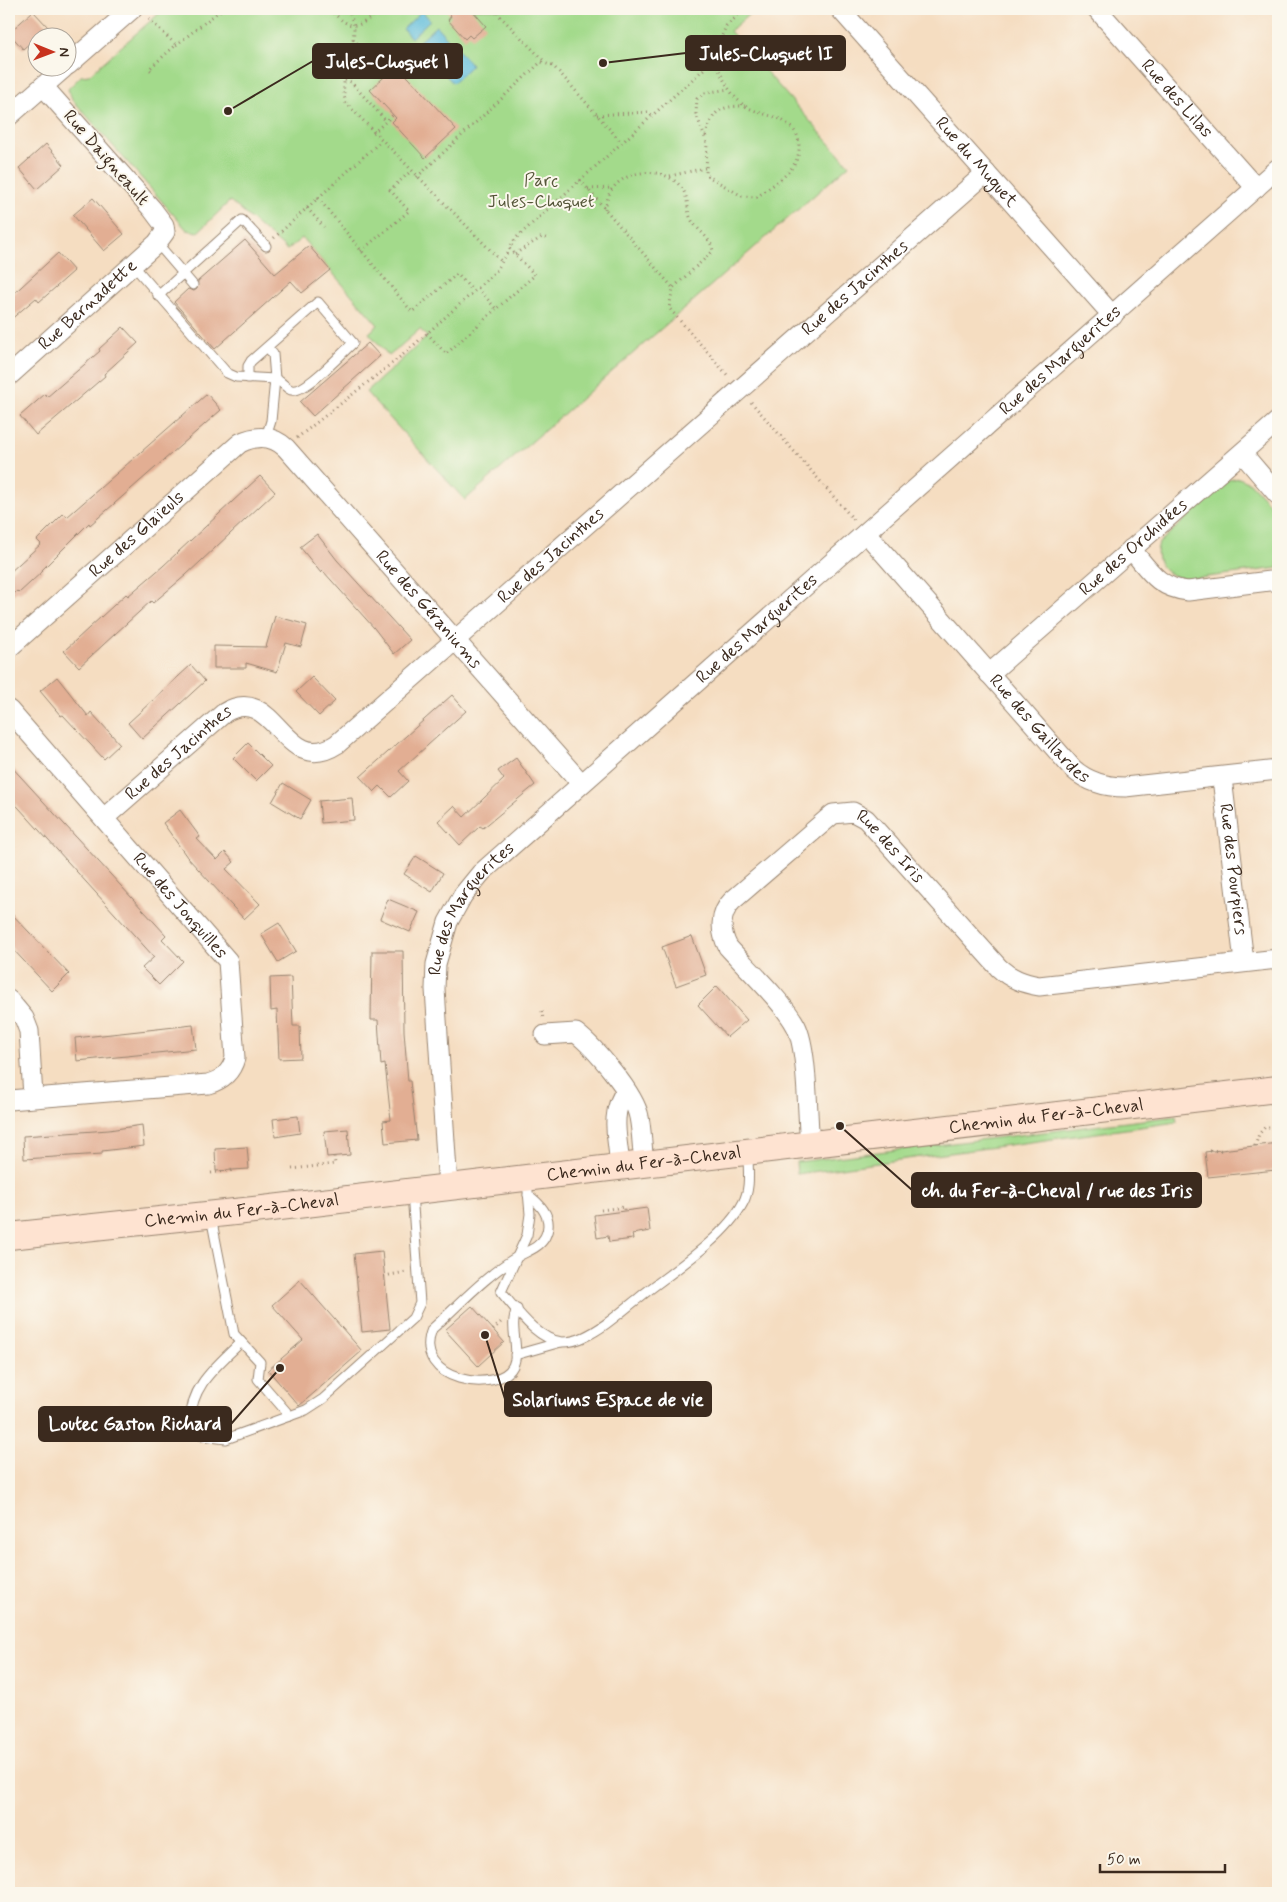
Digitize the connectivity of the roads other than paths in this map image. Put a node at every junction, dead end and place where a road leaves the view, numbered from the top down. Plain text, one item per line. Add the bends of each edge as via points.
1 (132, 9) edge
2 (840, 9) edge
3 (1097, 9) edge
4 (78, 56) edge
5 (52, 78) edge
6 (43, 86) junction
7 (9, 116) edge
8 (1278, 168) edge
9 (986, 173) junction
10 (1256, 188) junction
11 (161, 238) junction
12 (266, 246) dead end
13 (133, 265) junction
14 (183, 273) junction
15 (192, 285) dead end
16 (158, 296) junction
17 (1113, 316) junction
18 (268, 347) junction
19 (9, 376) edge
20 (248, 378) junction
21 (275, 379) junction
22 (1278, 421) edge
23 (269, 438) junction
24 (1242, 453) junction
25 (1278, 495) edge
26 (862, 529) junction
27 (1131, 549) junction
28 (1278, 580) edge
29 (456, 641) junction
30 (9, 648) edge
31 (989, 674) junction
32 (9, 710) edge
33 (1278, 770) edge
34 (1222, 778) junction
35 (581, 783) junction
36 (104, 818) junction
37 (1278, 959) edge
38 (1244, 962) junction
39 (9, 1000) edge
40 (545, 1035) dead end
41 (1278, 1089) edge
42 (33, 1097) junction
43 (9, 1100) edge
44 (810, 1145) junction
45 (747, 1152) junction
46 (632, 1165) junction
47 (528, 1186) junction
48 (448, 1187) junction
49 (412, 1191) junction
50 (210, 1214) junction
51 (9, 1236) edge
52 (518, 1256) junction
53 (517, 1309) junction
54 (242, 1342) junction
55 (562, 1342) junction
56 (515, 1355) junction
57 (290, 1416) junction

1 - 4 street
2 - 9 street, Rue du Muguet
3 - 10 street, Rue des Lilas
5 - 6 street
6 - 7 street
6 - 11 street, Rue Daigneault via 152,209 164,225
8 - 10 street, Rue des Marguerites
9 - 17 street, Rue du Muguet
9 - 29 street, Rue des Jacinthes
10 - 17 street, Rue des Marguerites
11 - 13 street, Rue Bernadette
11 - 14 lane
12 - 14 lane via 242,220
13 - 16 lane
13 - 19 street, Rue Bernadette
14 - 15 lane
14 - 16 lane
16 - 20 lane via 222,369 236,377
17 - 26 street, Rue des Marguerites
18 - 20 lane via 251,361
18 - 21 lane via 273,354
18 - 21 lane via 318,302 353,343 302,389 292,390
20 - 21 lane
21 - 23 lane
22 - 24 street, Rue des Orchidées
23 - 29 street, Rue des Géraniums via 286,448
23 - 30 street, Rue des Glaïeuls via 251,438 240,443
24 - 25 street
24 - 27 street, Rue des Orchidées
26 - 31 street, Rue des Gaillardes
26 - 35 street, Rue des Marguerites
27 - 28 street via 1158,581 1174,589
27 - 31 street, Rue des Orchidées
29 - 35 street, Rue des Géraniums
29 - 36 street, Rue des Jacinthes via 337,744 322,752 301,750 254,707 229,710
31 - 34 street, Rue des Gaillardes via 1073,769 1086,779 1125,787
32 - 36 street, Rue des Jonquilles
33 - 34 street, Rue des Gaillardes
34 - 38 street, Rue des Pourpiers
35 - 48 street, Rue des Marguerites via 474,881 453,912 443,936 436,964 435,989
36 - 42 street, Rue des Jonquilles via 228,961 234,1065 224,1077 208,1084
37 - 38 street, Rue des Iris
38 - 44 street, Rue des Iris via 1039,986 1017,981 999,968 866,820 853,812 833,814 732,901 724,912 722,924 722,935 728,947 791,1018 798,1033
39 - 42 street via 24,1018 29,1031
40 - 46 street via 578,1034 626,1090 639,1117
41 - 44 street, Chemin du Fer-à-Cheval
42 - 43 street, Rue des Jonquilles
44 - 45 street, Chemin du Fer-à-Cheval
45 - 46 street, Chemin du Fer-à-Cheval
45 - 55 lane via 748,1191 730,1221 700,1250 590,1334
46 - 47 street, Chemin du Fer-à-Cheval
47 - 48 street, Chemin du Fer-à-Cheval
47 - 52 lane via 530,1224
47 - 52 lane via 548,1219 547,1227 541,1243
48 - 49 street, Chemin du Fer-à-Cheval
49 - 50 street, Chemin du Fer-à-Cheval
49 - 57 lane via 420,1302 413,1318 323,1399
50 - 51 street, Chemin du Fer-à-Cheval
50 - 54 lane via 234,1334
52 - 53 lane via 501,1292
52 - 56 lane via 453,1310 432,1329 429,1336 435,1363 441,1371 463,1379 488,1380 502,1376 513,1366
53 - 55 lane via 540,1333
53 - 56 lane via 513,1322
54 - 57 lane via 260,1362 258,1379
54 - 57 lane via 201,1383 190,1416 196,1432 211,1439 226,1439
55 - 56 lane

